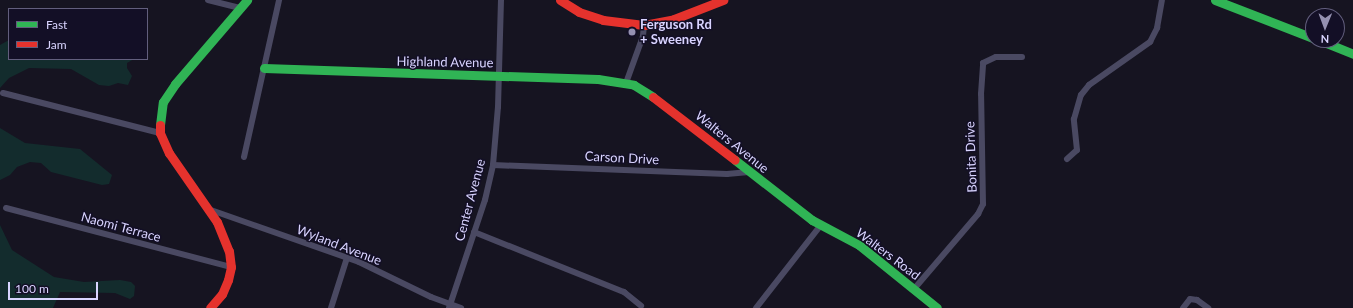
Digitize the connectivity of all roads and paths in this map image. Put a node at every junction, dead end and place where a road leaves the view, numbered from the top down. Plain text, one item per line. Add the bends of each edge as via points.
1 (208, 0) edge
2 (247, 0) edge
3 (279, 0) edge
4 (501, 0) edge
5 (560, 0) edge
6 (723, 0) edge
7 (1162, 0) edge
8 (1215, 0) edge
9 (241, 8) junction
10 (644, 25) junction
11 (1305, 35) edge
12 (1338, 48) edge
13 (1353, 54) edge
14 (1022, 57) dead end
15 (264, 68) junction
16 (498, 76) junction
17 (626, 83) junction
18 (4, 93) dead end
19 (160, 133) junction
20 (244, 157) dead end
21 (1067, 159) dead end
22 (493, 164) junction
23 (749, 172) junction
24 (6, 208) dead end
25 (207, 209) junction
26 (820, 226) junction
27 (474, 232) junction
28 (347, 258) junction
29 (231, 267) junction
30 (914, 289) junction
31 (450, 306) edge
32 (641, 306) dead end
33 (210, 308) edge
34 (331, 308) edge
35 (461, 308) edge
36 (756, 308) edge
37 (937, 308) edge
38 (1183, 308) edge
39 (1208, 308) edge

1 - 9 street
2 - 9 street
3 - 15 street
4 - 16 street, Center Avenue
5 - 10 street via 579,12 603,20
6 - 10 street via 674,19
7 - 21 street via 1157,28 1150,42 1090,85 1081,95 1074,119 1077,150
8 - 11 street
9 - 19 street via 167,94 160,110
10 - 17 street via 643,36
12 - 13 street
14 - 30 street, Bonita Drive via 996,57 983,63 983,204 978,214
15 - 16 street, Highland Avenue
15 - 20 street
16 - 17 street, Highland Avenue via 598,78
16 - 22 street, Center Avenue via 498,122
17 - 23 street, Walters Avenue via 657,99
18 - 19 street
19 - 25 street via 169,153
22 - 23 street, Carson Drive via 727,174
22 - 27 street, Center Avenue
23 - 26 street, Walters Avenue
24 - 29 street, Naomi Terrace
25 - 28 street, Wyland Avenue
25 - 29 street via 226,241
26 - 30 street, Walters Road via 859,245
26 - 36 street
27 - 31 street, Center Avenue
27 - 32 street via 624,292
28 - 31 street, Wyland Avenue
28 - 34 street
29 - 33 street via 226,286
30 - 37 street, Walters Road
31 - 35 street, Wyland Avenue
38 - 39 street via 1190,299 1197,300

